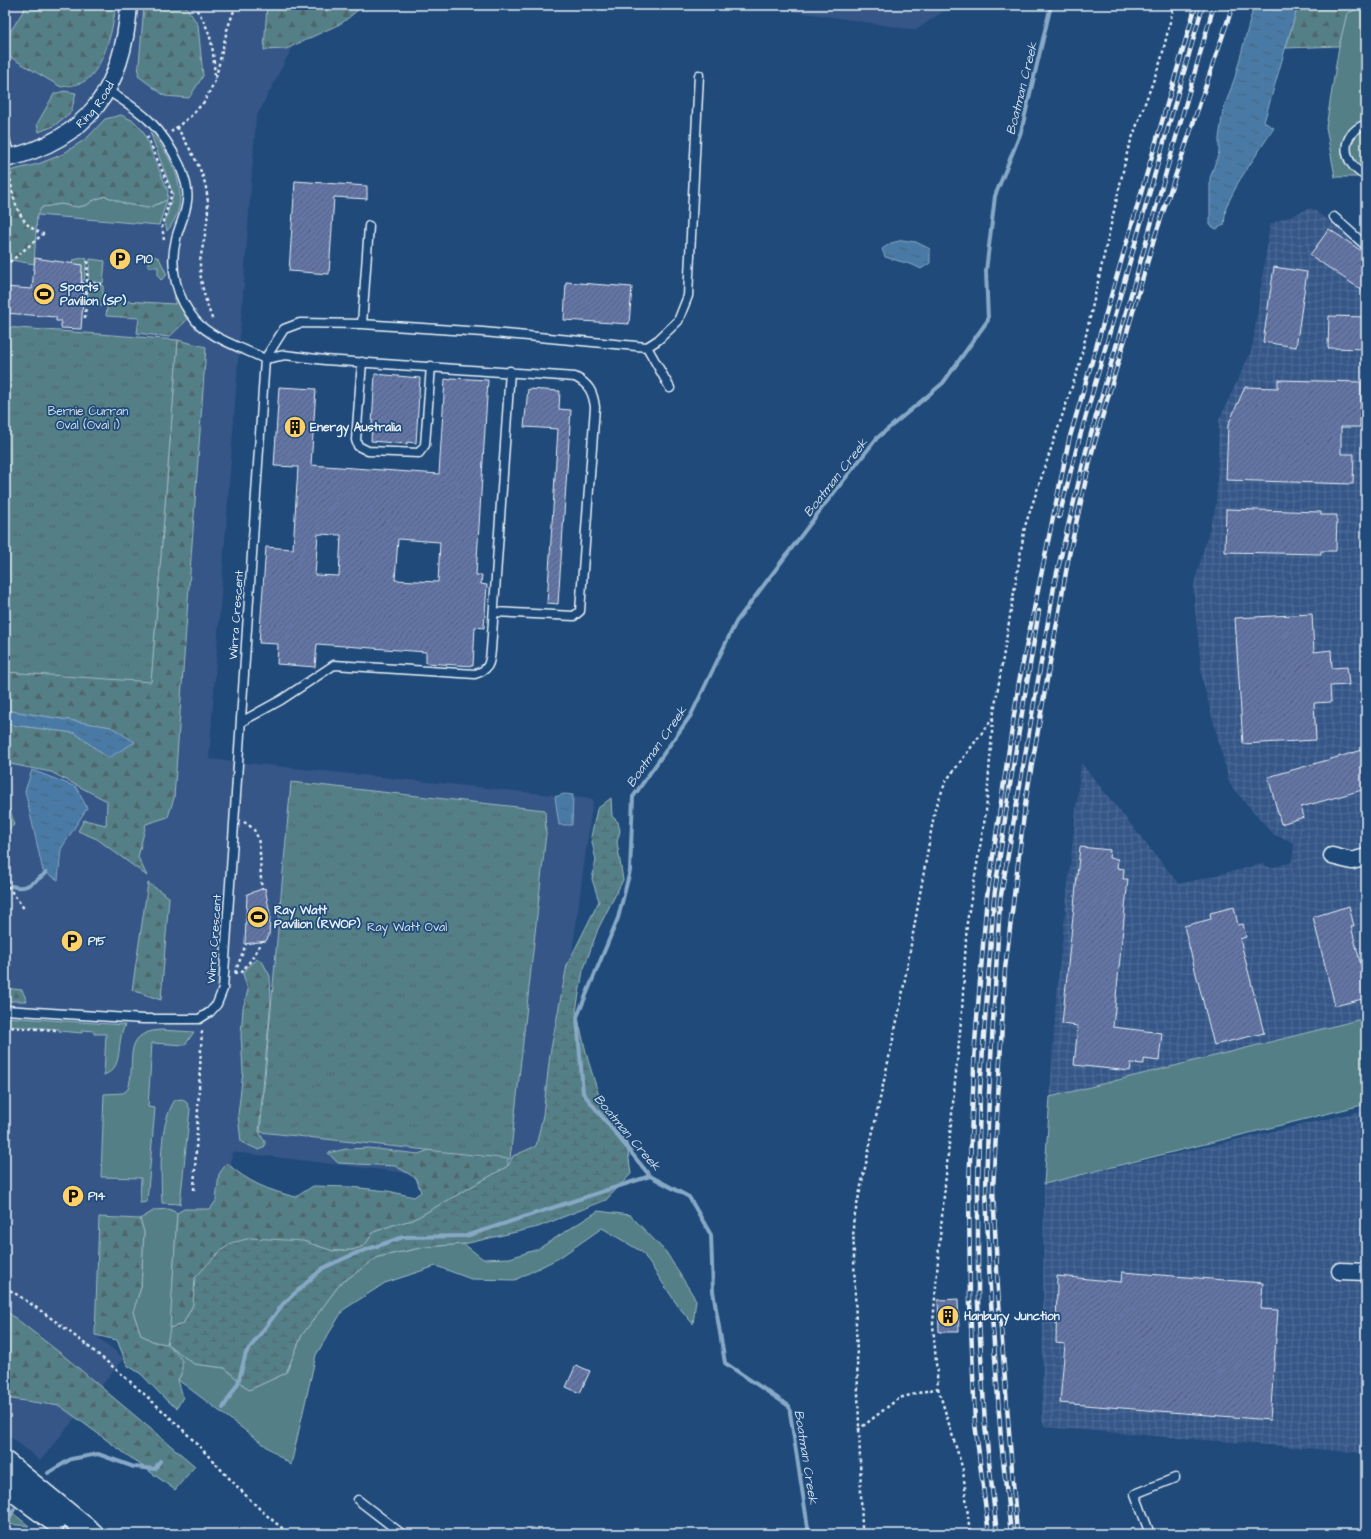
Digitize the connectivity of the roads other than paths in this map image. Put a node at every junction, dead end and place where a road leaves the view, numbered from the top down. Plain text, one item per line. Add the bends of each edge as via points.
1 (129, 5) edge
2 (700, 75) dead end
3 (108, 91) junction
4 (1366, 124) edge
5 (5, 139) edge
6 (8, 162) edge
7 (1366, 176) edge
8 (1334, 217) dead end
9 (369, 226) dead end
10 (1366, 246) edge
11 (362, 324) junction
12 (647, 347) junction
13 (265, 359) junction
14 (362, 362) junction
15 (431, 366) junction
16 (510, 371) junction
17 (670, 388) dead end
18 (494, 612) junction
19 (241, 722) junction
20 (1332, 856) dead end
21 (1366, 857) edge
22 (5, 1010) edge
23 (1340, 1271) dead end
24 (1366, 1272) edge
25 (5, 1463) edge
26 (1175, 1478) dead end
27 (5, 1484) edge
28 (358, 1500) dead end
29 (73, 1534) edge
30 (92, 1534) edge
31 (402, 1534) edge
32 (1150, 1534) edge

1 - 3 street, Ring Road via 124,46 118,69
2 - 12 lane via 688,296 678,321
3 - 6 street, Ring Road via 71,131 48,146
3 - 13 lane via 153,123 165,137 181,170 188,201 176,238 173,267 181,295 197,322 212,333
4 - 7 lane via 1350,135 1347,150 1357,172
5 - 6 lane
8 - 10 lane
9 - 11 lane
11 - 12 lane
11 - 13 lane via 300,323 284,329
12 - 17 lane
13 - 14 lane via 285,355
13 - 19 lane, Wirra Crescent
14 - 15 lane
14 - 15 lane via 356,440 358,446 368,451 419,453 422,450 425,444
15 - 16 lane
16 - 18 lane
16 - 18 lane via 575,377 584,381 590,388 595,407 580,611 574,616
18 - 19 lane via 490,663 485,671 475,674 334,664 281,700
19 - 22 lane, Wirra Crescent via 223,990 217,1004 210,1012 187,1019
20 - 21 street via 1352,861
23 - 24 street
25 - 30 main road
26 - 32 lane via 1135,1494
27 - 29 main road
28 - 31 lane

